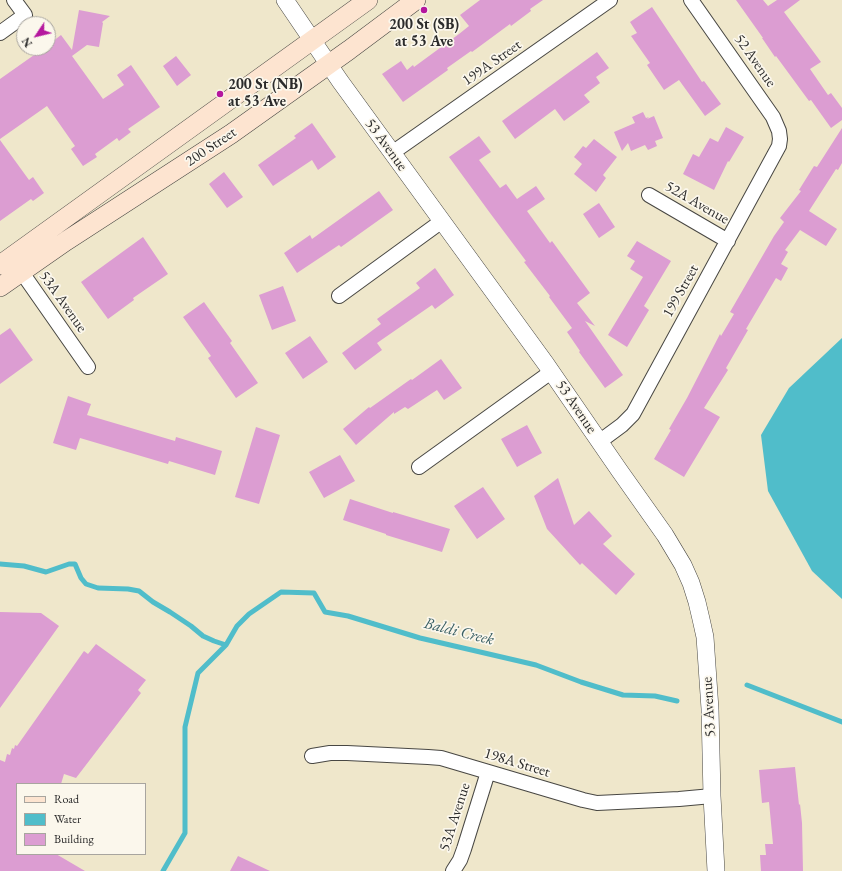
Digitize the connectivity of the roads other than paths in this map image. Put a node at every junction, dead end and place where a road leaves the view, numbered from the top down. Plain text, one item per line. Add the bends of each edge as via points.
1 (14, 0) edge
2 (285, 0) edge
3 (368, 0) edge
4 (416, 0) edge
5 (610, 0) edge
6 (691, 0) edge
7 (0, 33) edge
8 (313, 41) junction
9 (329, 64) junction
10 (779, 146) joint
11 (392, 153) junction
12 (649, 195) dead end
13 (442, 221) junction
14 (728, 241) junction
15 (11, 265) edge
16 (0, 287) edge
17 (339, 296) dead end
18 (88, 367) dead end
19 (551, 372) junction
20 (599, 442) junction
21 (419, 467) dead end
22 (312, 756) dead end
23 (488, 772) junction
24 (712, 796) junction
25 (453, 871) edge
26 (716, 871) edge

1 - 7 street via 25,15
2 - 8 street, 53 Avenue
3 - 8 main road, 200 Street
4 - 9 main road, 200 Street
5 - 11 street, 199A Street
6 - 10 street, 52 Avenue via 773,117 779,131
8 - 9 street, 53 Avenue
8 - 15 main road, 200 Street
9 - 11 street, 53 Avenue
9 - 15 main road, 200 Street via 231,134 66,241
10 - 14 street, 199 Street
11 - 13 street, 53 Avenue
12 - 14 street, 52A Avenue
13 - 17 street
13 - 19 street, 53 Avenue
14 - 20 street, 199 Street via 633,414
15 - 16 main road, 200 Street
15 - 18 street, 53A Avenue
19 - 20 street, 53 Avenue
19 - 21 street
20 - 24 street, 53 Avenue via 665,535 688,577 697,602 705,637
22 - 23 street, 198A Street via 347,753 428,756
23 - 24 street, 198A Street via 597,803
23 - 25 street, 53A Avenue via 464,849
24 - 26 street, 53 Avenue

